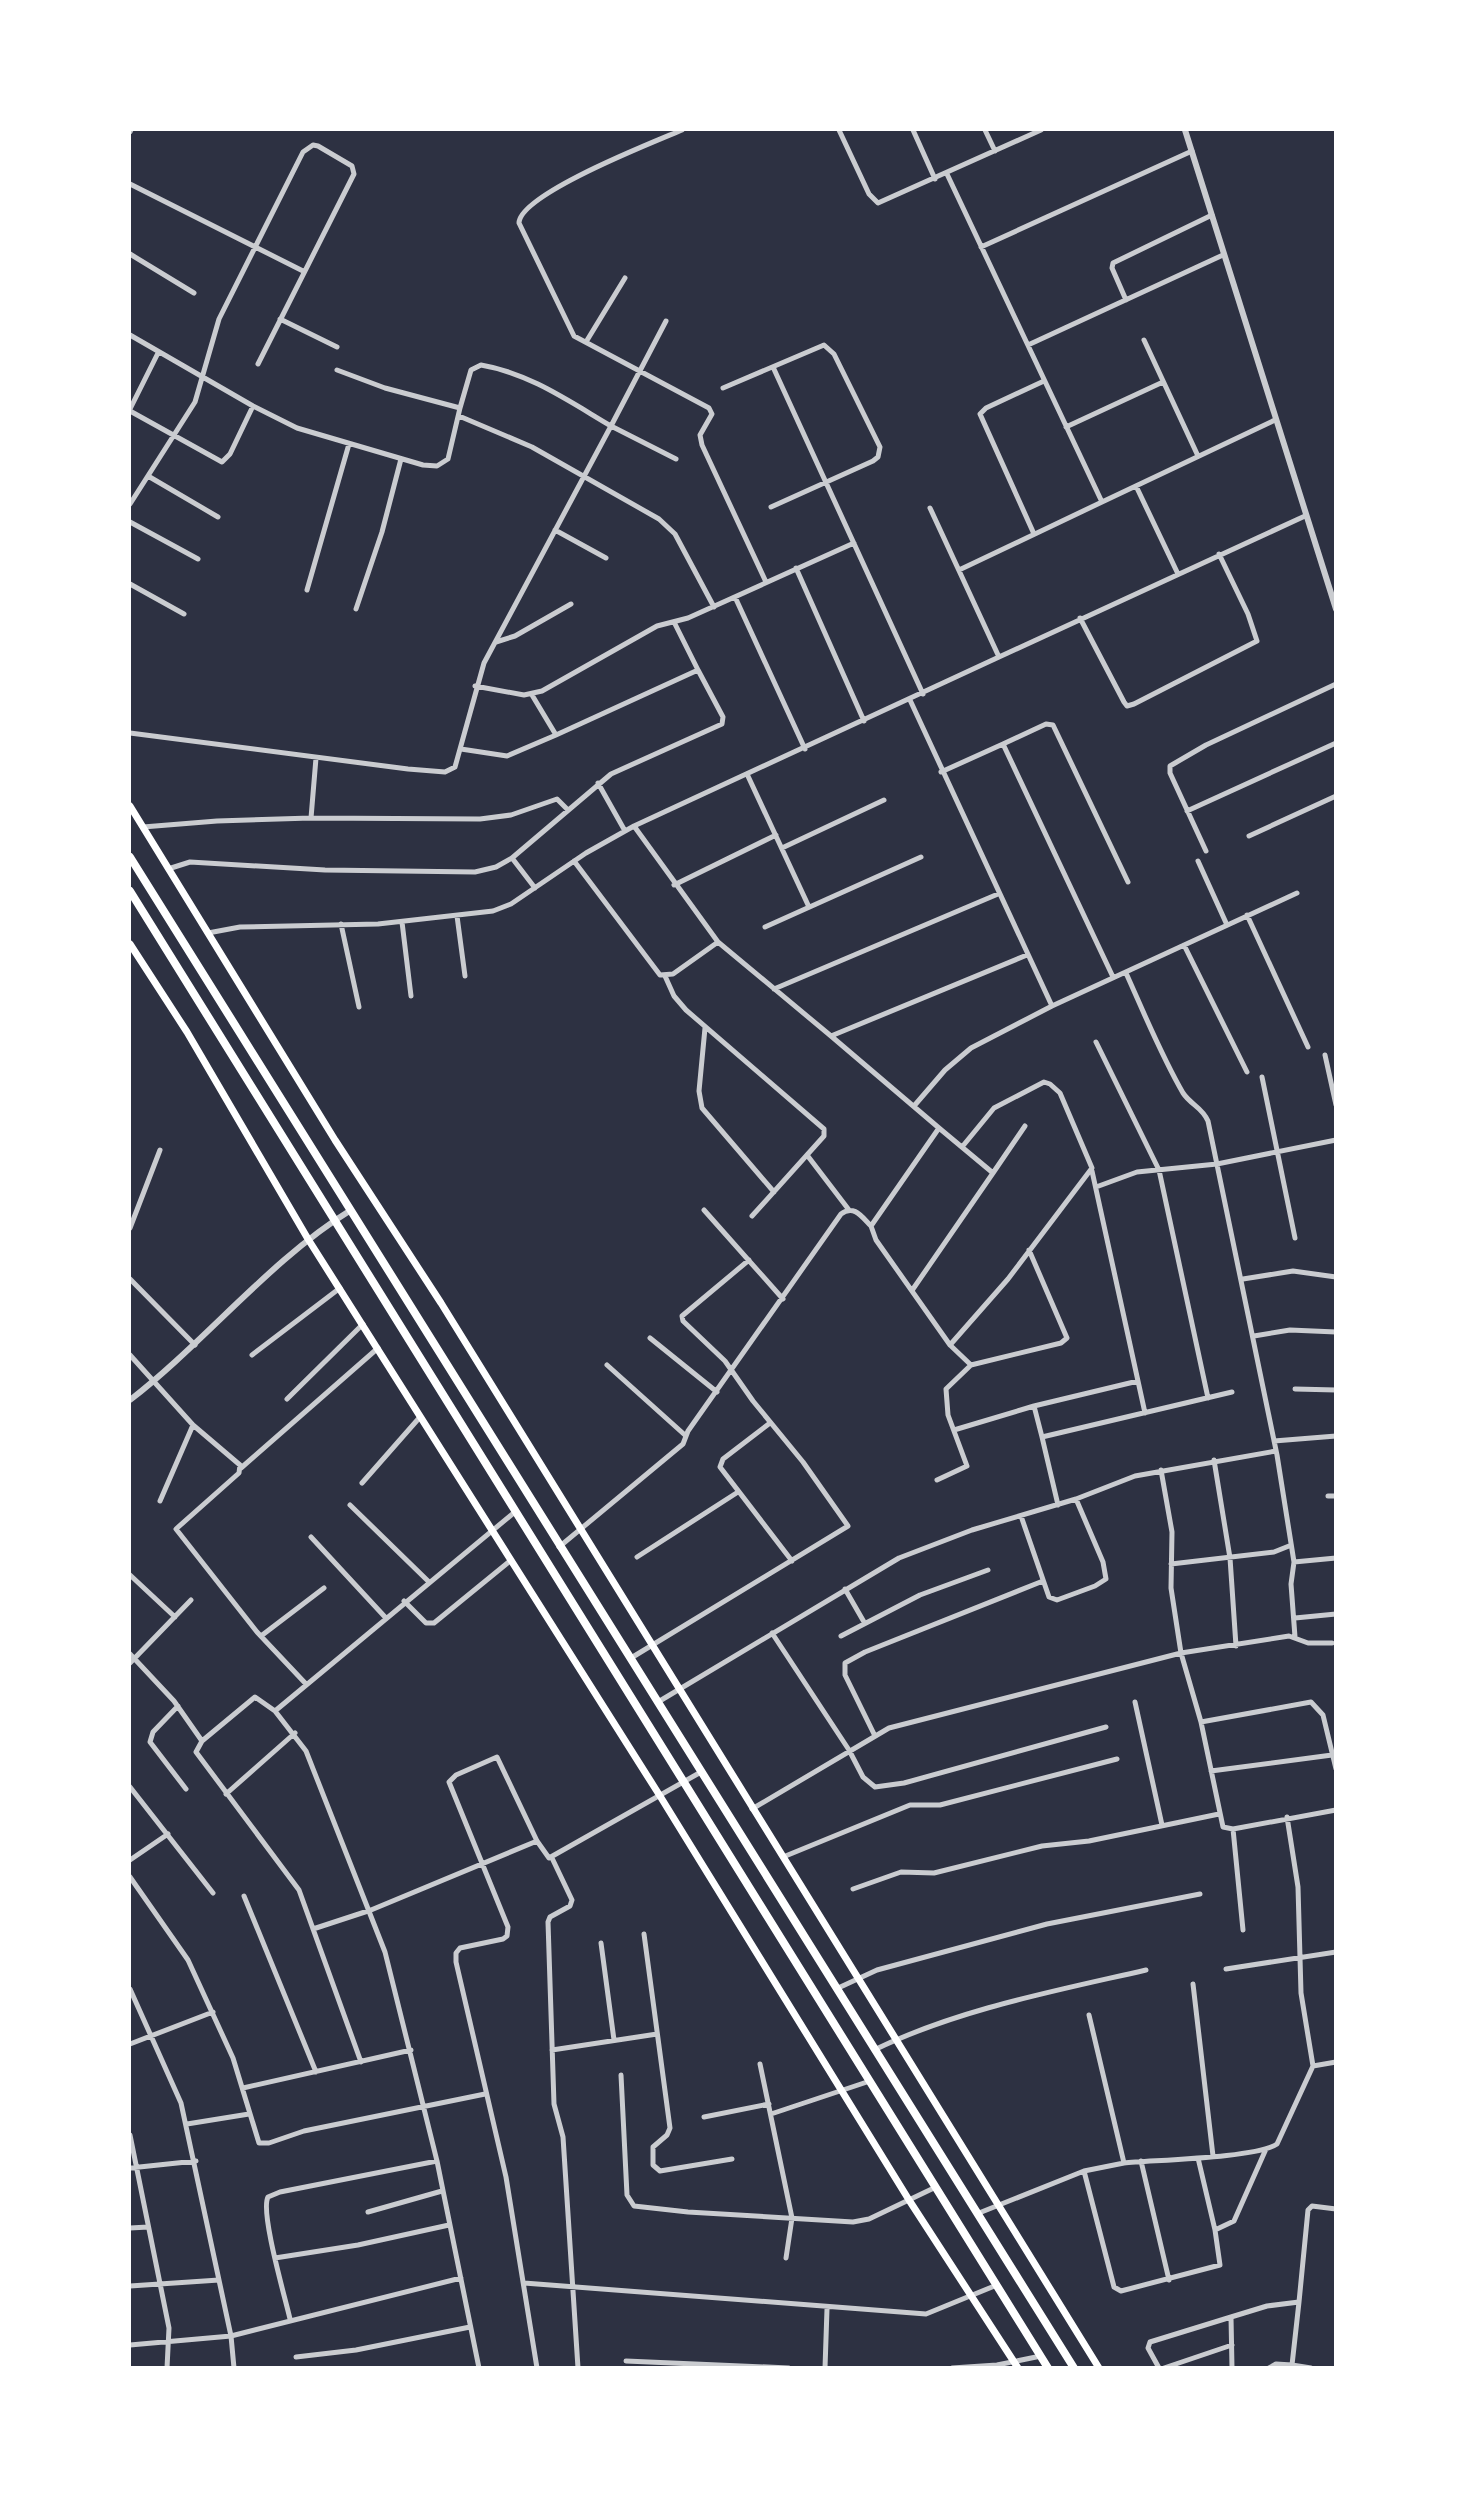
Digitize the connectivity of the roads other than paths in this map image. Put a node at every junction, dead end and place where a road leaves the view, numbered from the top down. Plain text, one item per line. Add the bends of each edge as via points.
1 (682, 130) edge
2 (839, 130) edge
3 (913, 130) edge
4 (985, 130) edge
5 (1041, 130) edge
6 (1185, 130) edge
7 (995, 151) junction
8 (1192, 151) junction
9 (947, 174) junction
10 (935, 179) junction
11 (130, 184) edge
12 (1212, 215) junction
13 (254, 247) junction
14 (981, 247) junction
15 (130, 254) edge
16 (1223, 255) junction
17 (303, 271) junction
18 (625, 278) dead end
19 (194, 293) dead end
20 (1126, 300) junction
21 (280, 319) junction
22 (666, 321) dead end
23 (130, 335) edge
24 (1144, 340) dead end
25 (586, 342) junction
26 (1028, 345) junction
27 (337, 347) dead end
28 (158, 353) junction
29 (258, 363) dead end
30 (773, 367) junction
31 (337, 370) dead end
32 (640, 372) junction
33 (204, 378) junction
34 (1044, 381) junction
35 (1163, 382) junction
36 (723, 388) dead end
37 (253, 407) junction
38 (460, 408) junction
39 (130, 410) edge
40 (459, 416) junction
41 (1275, 420) junction
42 (611, 426) junction
43 (1066, 426) junction
44 (174, 436) junction
45 (349, 444) junction
46 (1198, 456) junction
47 (401, 459) junction
48 (676, 459) dead end
49 (148, 476) junction
50 (584, 479) junction
51 (826, 482) junction
52 (1136, 486) junction
53 (1102, 502) junction
54 (130, 504) edge
55 (771, 507) dead end
56 (930, 508) dead end
57 (1305, 516) junction
58 (218, 517) dead end
59 (130, 522) edge
60 (555, 530) junction
61 (1034, 534) junction
62 (854, 543) junction
63 (1219, 555) junction
64 (606, 558) dead end
65 (198, 559) dead end
66 (796, 568) junction
67 (959, 570) junction
68 (1178, 574) junction
69 (1335, 576) edge
70 (1326, 580) junction
71 (766, 582) junction
72 (130, 583) edge
73 (307, 590) dead end
74 (735, 597) junction
75 (571, 604) dead end
76 (714, 607) junction
77 (356, 608) dead end
78 (1335, 609) edge
79 (184, 614) dead end
80 (1080, 618) junction
81 (674, 622) junction
82 (496, 643) junction
83 (999, 657) junction
84 (698, 670) junction
85 (1335, 684) edge
86 (475, 685) junction
87 (923, 694) junction
88 (532, 695) junction
89 (910, 700) junction
90 (864, 722) junction
91 (130, 733) edge
92 (556, 735) junction
93 (1335, 743) edge
94 (1003, 744) junction
95 (805, 748) junction
96 (461, 749) junction
97 (316, 758) junction
98 (941, 772) junction
99 (747, 774) junction
100 (598, 783) junction
101 (1335, 796) edge
102 (884, 800) dead end
103 (130, 807) edge
104 (568, 810) junction
105 (1187, 811) junction
106 (311, 818) junction
107 (634, 826) junction
108 (143, 827) junction
109 (625, 831) junction
110 (776, 835) junction
111 (1248, 836) dead end
112 (782, 848) junction
113 (1206, 851) dead end
114 (130, 857) edge
115 (921, 857) dead end
116 (512, 858) junction
117 (574, 861) junction
118 (1198, 861) dead end
119 (168, 870) junction
120 (1128, 882) dead end
121 (674, 885) junction
122 (535, 888) junction
123 (130, 891) edge
124 (1297, 893) dead end
125 (998, 894) junction
126 (809, 907) junction
127 (1247, 915) junction
128 (457, 916) junction
129 (402, 922) junction
130 (341, 924) junction
131 (1227, 925) junction
132 (765, 927) dead end
133 (208, 933) junction
134 (718, 942) junction
135 (130, 944) edge
136 (1184, 945) junction
137 (1027, 955) junction
138 (1126, 973) junction
139 (465, 976) dead end
140 (666, 976) junction
141 (1113, 977) junction
142 (774, 989) junction
143 (411, 996) dead end
144 (1052, 1006) junction
145 (359, 1007) dead end
146 (705, 1028) junction
147 (831, 1036) junction
148 (1096, 1042) dead end
149 (1308, 1047) dead end
150 (1325, 1055) dead end
151 (1247, 1072) dead end
152 (1262, 1077) dead end
153 (1335, 1105) edge
154 (914, 1106) junction
155 (1025, 1126) dead end
156 (939, 1128) junction
157 (1335, 1140) edge
158 (962, 1147) junction
159 (160, 1150) dead end
160 (1279, 1153) junction
161 (807, 1155) junction
162 (1217, 1164) junction
163 (1159, 1170) junction
164 (1092, 1171) junction
165 (993, 1173) junction
166 (1096, 1186) junction
167 (774, 1192) junction
168 (351, 1210) junction
169 (704, 1210) dead end
170 (849, 1210) junction
171 (752, 1216) dead end
172 (335, 1220) junction
173 (871, 1226) junction
174 (130, 1227) edge
175 (1295, 1238) dead end
176 (308, 1239) junction
177 (1029, 1250) junction
178 (748, 1259) junction
179 (1335, 1277) edge
180 (130, 1279) edge
181 (1243, 1279) junction
182 (340, 1288) junction
183 (912, 1289) junction
184 (783, 1298) junction
185 (363, 1324) junction
186 (1335, 1332) edge
187 (1254, 1336) junction
188 (650, 1338) dead end
189 (195, 1345) junction
190 (950, 1345) junction
191 (378, 1348) junction
192 (130, 1355) edge
193 (251, 1355) dead end
194 (607, 1365) dead end
195 (971, 1365) junction
196 (731, 1372) junction
197 (1138, 1381) junction
198 (153, 1382) junction
199 (1295, 1389) dead end
200 (1335, 1390) edge
201 (717, 1392) junction
202 (1232, 1392) dead end
203 (1208, 1398) junction
204 (287, 1399) dead end
205 (130, 1401) edge
206 (1034, 1406) junction
207 (1145, 1413) junction
208 (420, 1417) junction
209 (770, 1423) junction
210 (193, 1425) junction
211 (954, 1430) junction
212 (687, 1436) junction
213 (1335, 1436) edge
214 (1042, 1437) junction
215 (1274, 1441) junction
216 (1276, 1451) junction
217 (1214, 1460) junction
218 (241, 1468) junction
219 (1161, 1470) junction
220 (937, 1480) dead end
221 (362, 1483) dead end
222 (738, 1492) junction
223 (1328, 1496) dead end
224 (1335, 1496) edge
225 (1076, 1499) junction
226 (160, 1501) dead end
227 (350, 1505) dead end
228 (1058, 1505) junction
229 (516, 1511) junction
230 (1021, 1516) junction
231 (580, 1530) junction
232 (491, 1532) junction
233 (311, 1537) dead end
234 (1289, 1546) junction
235 (559, 1547) junction
236 (637, 1556) dead end
237 (1230, 1558) junction
238 (1335, 1558) edge
239 (510, 1561) junction
240 (792, 1561) junction
241 (1294, 1562) junction
242 (1171, 1564) junction
243 (988, 1570) dead end
244 (130, 1575) edge
245 (428, 1581) junction
246 (1043, 1581) junction
247 (324, 1588) dead end
248 (845, 1589) junction
249 (191, 1600) dead end
250 (404, 1601) junction
251 (1335, 1614) edge
252 (174, 1616) junction
253 (385, 1617) junction
254 (1295, 1618) junction
255 (864, 1622) junction
256 (772, 1633) junction
257 (261, 1636) junction
258 (841, 1636) dead end
259 (1295, 1637) junction
260 (1332, 1643) dead end
261 (652, 1645) junction
262 (1236, 1646) junction
263 (1181, 1653) junction
264 (631, 1658) junction
265 (131, 1659) edge
266 (306, 1684) junction
267 (678, 1690) junction
268 (658, 1702) junction
269 (1135, 1702) dead end
270 (178, 1706) junction
271 (275, 1711) junction
272 (1201, 1722) junction
273 (1106, 1727) dead end
274 (295, 1733) junction
275 (874, 1734) junction
276 (202, 1741) junction
277 (849, 1750) junction
278 (1332, 1755) junction
279 (1117, 1759) dead end
280 (1335, 1769) edge
281 (1212, 1771) junction
282 (701, 1772) junction
283 (684, 1782) junction
284 (130, 1787) edge
285 (186, 1789) dead end
286 (226, 1794) junction
287 (660, 1796) junction
288 (752, 1809) junction
289 (1335, 1810) edge
290 (1219, 1814) junction
291 (1287, 1817) junction
292 (1161, 1825) junction
293 (1233, 1829) junction
294 (167, 1834) junction
295 (537, 1841) junction
296 (781, 1857) junction
297 (552, 1858) junction
298 (130, 1860) edge
299 (481, 1863) junction
300 (130, 1877) edge
301 (853, 1889) dead end
302 (214, 1893) dead end
303 (1200, 1894) dead end
304 (244, 1896) dead end
305 (371, 1910) junction
306 (313, 1929) junction
307 (1243, 1930) dead end
308 (644, 1934) dead end
309 (601, 1943) dead end
310 (1335, 1952) edge
311 (1300, 1958) junction
312 (1226, 1969) dead end
313 (1146, 1970) dead end
314 (858, 1978) junction
315 (1193, 1984) dead end
316 (130, 1989) edge
317 (836, 1989) junction
318 (213, 2012) junction
319 (1089, 2015) dead end
320 (152, 2034) junction
321 (657, 2034) junction
322 (614, 2040) junction
323 (896, 2040) junction
324 (130, 2044) edge
325 (411, 2050) junction
326 (552, 2050) junction
327 (874, 2050) junction
328 (1335, 2062) edge
329 (361, 2063) junction
330 (760, 2064) dead end
331 (1313, 2066) junction
332 (316, 2072) junction
333 (621, 2074) dead end
334 (870, 2081) junction
335 (243, 2088) junction
336 (842, 2090) junction
337 (485, 2094) junction
338 (769, 2104) junction
339 (424, 2106) junction
340 (249, 2114) junction
341 (771, 2114) junction
342 (704, 2117) dead end
343 (187, 2124) junction
344 (130, 2135) edge
345 (1266, 2149) junction
346 (1213, 2156) junction
347 (1198, 2158) junction
348 (733, 2159) dead end
349 (196, 2161) junction
350 (437, 2161) junction
351 (1141, 2161) junction
352 (1124, 2163) junction
353 (133, 2168) edge
354 (1084, 2171) junction
355 (936, 2187) junction
356 (442, 2190) junction
357 (909, 2200) junction
358 (998, 2205) junction
359 (1335, 2209) edge
360 (368, 2212) dead end
361 (979, 2213) junction
362 (792, 2218) junction
363 (449, 2225) junction
364 (148, 2227) junction
365 (130, 2228) edge
366 (1215, 2230) junction
367 (275, 2258) junction
368 (786, 2258) dead end
369 (461, 2278) junction
370 (219, 2280) junction
371 (1169, 2280) junction
372 (524, 2283) junction
373 (161, 2284) junction
374 (573, 2285) junction
375 (997, 2285) junction
376 (130, 2286) edge
377 (971, 2297) junction
378 (1299, 2302) junction
379 (827, 2309) junction
380 (1231, 2317) junction
381 (290, 2319) junction
382 (470, 2327) junction
383 (231, 2336) junction
384 (170, 2340) junction
385 (130, 2345) edge
386 (1232, 2345) junction
387 (1041, 2356) junction
388 (296, 2357) dead end
389 (626, 2361) dead end
390 (1016, 2365) edge
391 (1292, 2365) junction
392 (685, 2366) edge
393 (167, 2368) edge
394 (234, 2368) edge
395 (480, 2368) edge
396 (537, 2368) edge
397 (578, 2368) edge
398 (789, 2368) edge
399 (825, 2368) edge
400 (952, 2368) edge
401 (1048, 2368) edge
402 (1074, 2368) edge
403 (1100, 2368) edge
404 (1162, 2368) edge
405 (1232, 2368) edge
406 (1269, 2368) edge
407 (1311, 2368) edge

1 - 25 street via 604,164 545,195 520,215 522,232 566,316 570,333
2 - 10 street via 875,202 890,200
3 - 10 street
4 - 7 street
5 - 7 street
6 - 8 street
7 - 9 street
8 - 12 street
8 - 14 street
9 - 10 street
9 - 14 street
11 - 13 street
12 - 16 street
12 - 20 street via 1113,263
13 - 17 street
13 - 17 street via 305,149 313,145 323,148 352,166 354,174
13 - 33 street via 219,319
14 - 26 street
15 - 19 street
16 - 20 street
16 - 41 street
17 - 21 street
18 - 25 street
20 - 26 street
21 - 27 street
21 - 29 street
22 - 32 street
23 - 28 street
24 - 35 street
25 - 32 street
26 - 34 street
28 - 33 street
28 - 39 street
30 - 36 street
30 - 51 street
30 - 51 street via 816,347 828,347 880,447 873,461
31 - 38 street
32 - 42 street
32 - 71 street via 709,408 711,416 700,435 702,445
33 - 37 street
33 - 44 street
34 - 43 street
34 - 61 street via 980,414
35 - 43 street
35 - 46 street
37 - 44 street via 222,463
37 - 45 street via 308,432
38 - 40 street
38 - 42 street via 471,370 481,365 538,384
39 - 44 street
40 - 47 street via 445,463 437,466
40 - 50 street via 520,442
41 - 46 street
41 - 57 street
42 - 48 street
42 - 50 street
43 - 53 street
44 - 49 street
45 - 47 street
45 - 73 street
46 - 52 street
47 - 77 street
49 - 54 street
49 - 58 street
50 - 60 street
50 - 76 street via 643,508 668,526
51 - 55 street
51 - 62 street
52 - 53 street
52 - 68 street
53 - 61 street
56 - 67 street
57 - 63 street
57 - 70 street
59 - 65 street
60 - 64 street
60 - 82 street
61 - 67 street
62 - 66 street
62 - 87 street
63 - 68 street
63 - 80 street via 1248,614 1256,643 1134,704 1124,702
66 - 71 street
66 - 90 street
67 - 83 street
68 - 80 street
69 - 70 street
70 - 78 street
71 - 74 street
72 - 79 street
74 - 76 street
74 - 95 street
75 - 82 street
76 - 81 street
80 - 83 street
81 - 84 street
81 - 88 street
82 - 86 street
83 - 87 street
84 - 92 street
84 - 100 street via 723,717 722,724 625,766
85 - 105 street via 1172,764 1169,769
86 - 88 street
86 - 96 street
87 - 89 street
88 - 92 street
89 - 90 street
89 - 98 street
90 - 95 street
91 - 97 street
92 - 96 street via 507,756
93 - 105 street
94 - 98 street
94 - 120 street via 1053,725
94 - 141 street
95 - 99 street
96 - 97 street via 455,767 445,772
97 - 106 street
98 - 125 street
99 - 107 street
99 - 110 street
100 - 104 street
100 - 109 street
101 - 111 street
102 - 112 street
103 - 108 main road
104 - 106 street via 557,799 511,816 481,819
104 - 116 street
105 - 113 street
106 - 108 street
107 - 109 street
107 - 121 street
108 - 119 main road
109 - 117 street
110 - 112 street
110 - 121 street
112 - 126 street
114 - 168 main road
115 - 126 street
116 - 119 street via 475,872 190,862
116 - 122 street
117 - 122 street
117 - 140 street via 658,972
118 - 131 street
119 - 133 main road
121 - 134 street
122 - 128 street via 499,910
123 - 172 main road
124 - 127 street
125 - 137 street
125 - 142 street
126 - 132 street
127 - 131 street
127 - 149 street
128 - 129 street
128 - 139 street
129 - 130 street
129 - 143 street
130 - 133 street via 253,926
130 - 145 street
131 - 136 street
133 - 231 main road
134 - 140 street
134 - 142 street
135 - 176 main road
136 - 138 street
136 - 151 street
137 - 144 street
137 - 147 street
138 - 141 street
138 - 162 street via 1180,1086 1205,1115
140 - 146 street via 680,1004
141 - 144 street
142 - 147 street
144 - 154 street via 971,1048
146 - 161 street via 822,1125 824,1136
146 - 167 street via 699,1091 702,1108
147 - 154 street
148 - 163 street
150 - 153 street
152 - 160 street
154 - 156 street
155 - 165 street
156 - 158 street
156 - 173 street
157 - 160 street
158 - 164 street via 994,1108 1035,1085 1050,1084 1060,1093
158 - 165 street
159 - 174 street
160 - 162 street
160 - 175 street
161 - 167 street
161 - 170 street
162 - 163 street
162 - 181 street
163 - 166 street
163 - 203 street
164 - 166 street
164 - 177 street
165 - 183 street
166 - 197 street
167 - 171 street
168 - 172 street
168 - 235 main road
169 - 178 street
170 - 173 street
170 - 184 street via 837,1219
172 - 176 street
172 - 229 main road
173 - 183 street
176 - 182 main road
176 - 189 street
177 - 190 street
177 - 195 street via 1066,1330 1066,1340
178 - 184 street
178 - 196 street via 681,1318
179 - 181 street via 1293,1271
180 - 189 street
181 - 187 street
182 - 185 main road
182 - 193 street
183 - 190 street
184 - 196 street
185 - 191 main road
185 - 204 street
186 - 187 street via 1290,1330
187 - 215 street
188 - 201 street
189 - 198 street
190 - 195 street
191 - 208 main road
191 - 218 street
192 - 198 street
194 - 212 street
195 - 211 street via 945,1393
196 - 201 street
196 - 209 street
197 - 206 street
197 - 207 street
198 - 205 street
198 - 210 street
199 - 200 street
201 - 212 street
202 - 203 street
203 - 207 street
206 - 211 street
206 - 214 street
207 - 214 street
208 - 221 street
208 - 232 main road
209 - 222 street via 721,1461 721,1469
209 - 240 street via 848,1525
210 - 218 street
210 - 226 street
211 - 220 street via 967,1466
212 - 231 street via 676,1452
213 - 215 street
214 - 228 street
215 - 216 street
216 - 217 street
216 - 234 street
217 - 219 street
217 - 237 street
218 - 257 street via 176,1529
219 - 225 street
219 - 242 street via 1172,1532
222 - 236 street
222 - 240 street
223 - 224 street
225 - 228 street
225 - 246 street via 1106,1579 1055,1601
227 - 245 street
228 - 230 street
229 - 232 street
229 - 283 main road
230 - 246 street
230 - 248 street via 899,1558
231 - 235 street
231 - 261 main road
232 - 239 main road
232 - 245 street
233 - 253 street
234 - 237 street
234 - 241 street
235 - 264 main road
237 - 242 street
237 - 262 street
238 - 241 street
239 - 250 street via 435,1623 426,1623
239 - 287 main road
240 - 261 street
241 - 254 street
242 - 263 street
243 - 255 street
244 - 252 street
245 - 250 street
246 - 275 street via 845,1663 845,1675
247 - 257 street
248 - 255 street
248 - 256 street
249 - 252 street
250 - 253 street
251 - 254 street
252 - 265 street
253 - 266 street
254 - 259 street
255 - 258 street
256 - 267 street
256 - 277 street
257 - 266 street
259 - 260 street via 1308,1643
259 - 262 street
261 - 264 street
261 - 267 main road
262 - 263 street
263 - 272 street
263 - 275 street
264 - 268 main road
265 - 270 street
266 - 271 street
267 - 268 street
267 - 288 main road
268 - 282 main road
269 - 292 street
270 - 276 street
270 - 285 street via 153,1732 150,1742
271 - 274 street
271 - 276 street via 255,1697
272 - 278 street via 1311,1702 1323,1715
272 - 281 street
273 - 277 street via 879,1788 866,1782
274 - 286 street
274 - 305 street
275 - 277 street
276 - 286 street via 199,1759
277 - 288 street
278 - 280 street
278 - 281 street
279 - 296 street via 940,1805 910,1805
281 - 290 street
282 - 283 street
282 - 317 main road
283 - 287 street
283 - 334 main road
284 - 294 street
286 - 306 street via 295,1883
287 - 297 street
287 - 336 main road
288 - 296 main road
289 - 291 street
290 - 292 street
290 - 293 street via 1223,1827
291 - 293 street
291 - 311 street via 1298,1887
292 - 301 street via 1042,1846 934,1873 901,1872
293 - 307 street
294 - 298 street
294 - 302 street
295 - 297 street via 545,1856
295 - 299 street
295 - 299 street via 502,1764 497,1757 489,1758 449,1782
296 - 314 main road
297 - 326 street via 572,1903 548,1922
299 - 305 street
299 - 337 street via 508,1927 507,1936 495,1942 467,1944 456,1953
300 - 318 street via 179,1944
303 - 314 street via 1048,1924
304 - 332 street
305 - 306 street
305 - 325 street
306 - 329 street
308 - 321 street
309 - 322 street
310 - 311 street
311 - 312 street
311 - 331 street
313 - 323 street via 1008,2003
314 - 317 street
314 - 323 main road
315 - 346 street
316 - 320 street
317 - 327 main road
318 - 320 street
318 - 335 street
319 - 352 street
320 - 324 street
320 - 343 street
321 - 322 street
321 - 348 street via 670,2128 653,2147 654,2168 687,2168
322 - 326 street
323 - 327 street
323 - 358 main road
325 - 329 street
325 - 339 street
326 - 374 street
327 - 361 main road
328 - 331 street
329 - 332 street
330 - 338 street
331 - 345 street via 1281,2137
332 - 335 street
333 - 362 street via 631,2204
334 - 336 street
334 - 355 main road
335 - 340 street
336 - 341 street
336 - 357 main road
337 - 339 street
337 - 372 street via 506,2177
338 - 341 street
338 - 342 street
339 - 340 street via 263,2144 256,2140
339 - 350 street
340 - 343 street
341 - 362 street
343 - 349 street
344 - 353 street
345 - 346 street
345 - 366 street via 1234,2221
346 - 347 street
347 - 351 street
347 - 366 street
349 - 353 street
349 - 370 street
350 - 356 street
350 - 367 street via 272,2194 265,2206
351 - 352 street
351 - 371 street
352 - 354 street
353 - 364 street
354 - 358 street
354 - 371 street via 1116,2290
355 - 357 street
355 - 375 main road
356 - 360 street
356 - 363 street
357 - 362 street via 862,2222
357 - 377 main road
358 - 361 street
358 - 403 main road
359 - 378 street via 1312,2206 1308,2210
361 - 402 main road
362 - 368 street
363 - 367 street
363 - 369 street
364 - 365 street
364 - 373 street
366 - 371 street via 1220,2265
367 - 381 street
369 - 381 street
369 - 382 street
370 - 373 street
370 - 383 street
372 - 374 street
372 - 396 street
373 - 376 street
373 - 384 street
374 - 379 street
374 - 397 street
375 - 377 street
375 - 387 main road
377 - 379 street via 926,2314
377 - 390 main road
378 - 380 street
378 - 391 street
379 - 399 street
380 - 386 street
380 - 404 street via 1150,2342 1147,2348
381 - 383 street
382 - 388 street
382 - 395 street
383 - 384 street
383 - 394 street
384 - 385 street
384 - 393 street
386 - 404 street
386 - 405 street
387 - 390 street
387 - 401 main road
389 - 392 street
390 - 400 street
391 - 406 street
391 - 407 street
392 - 398 street

